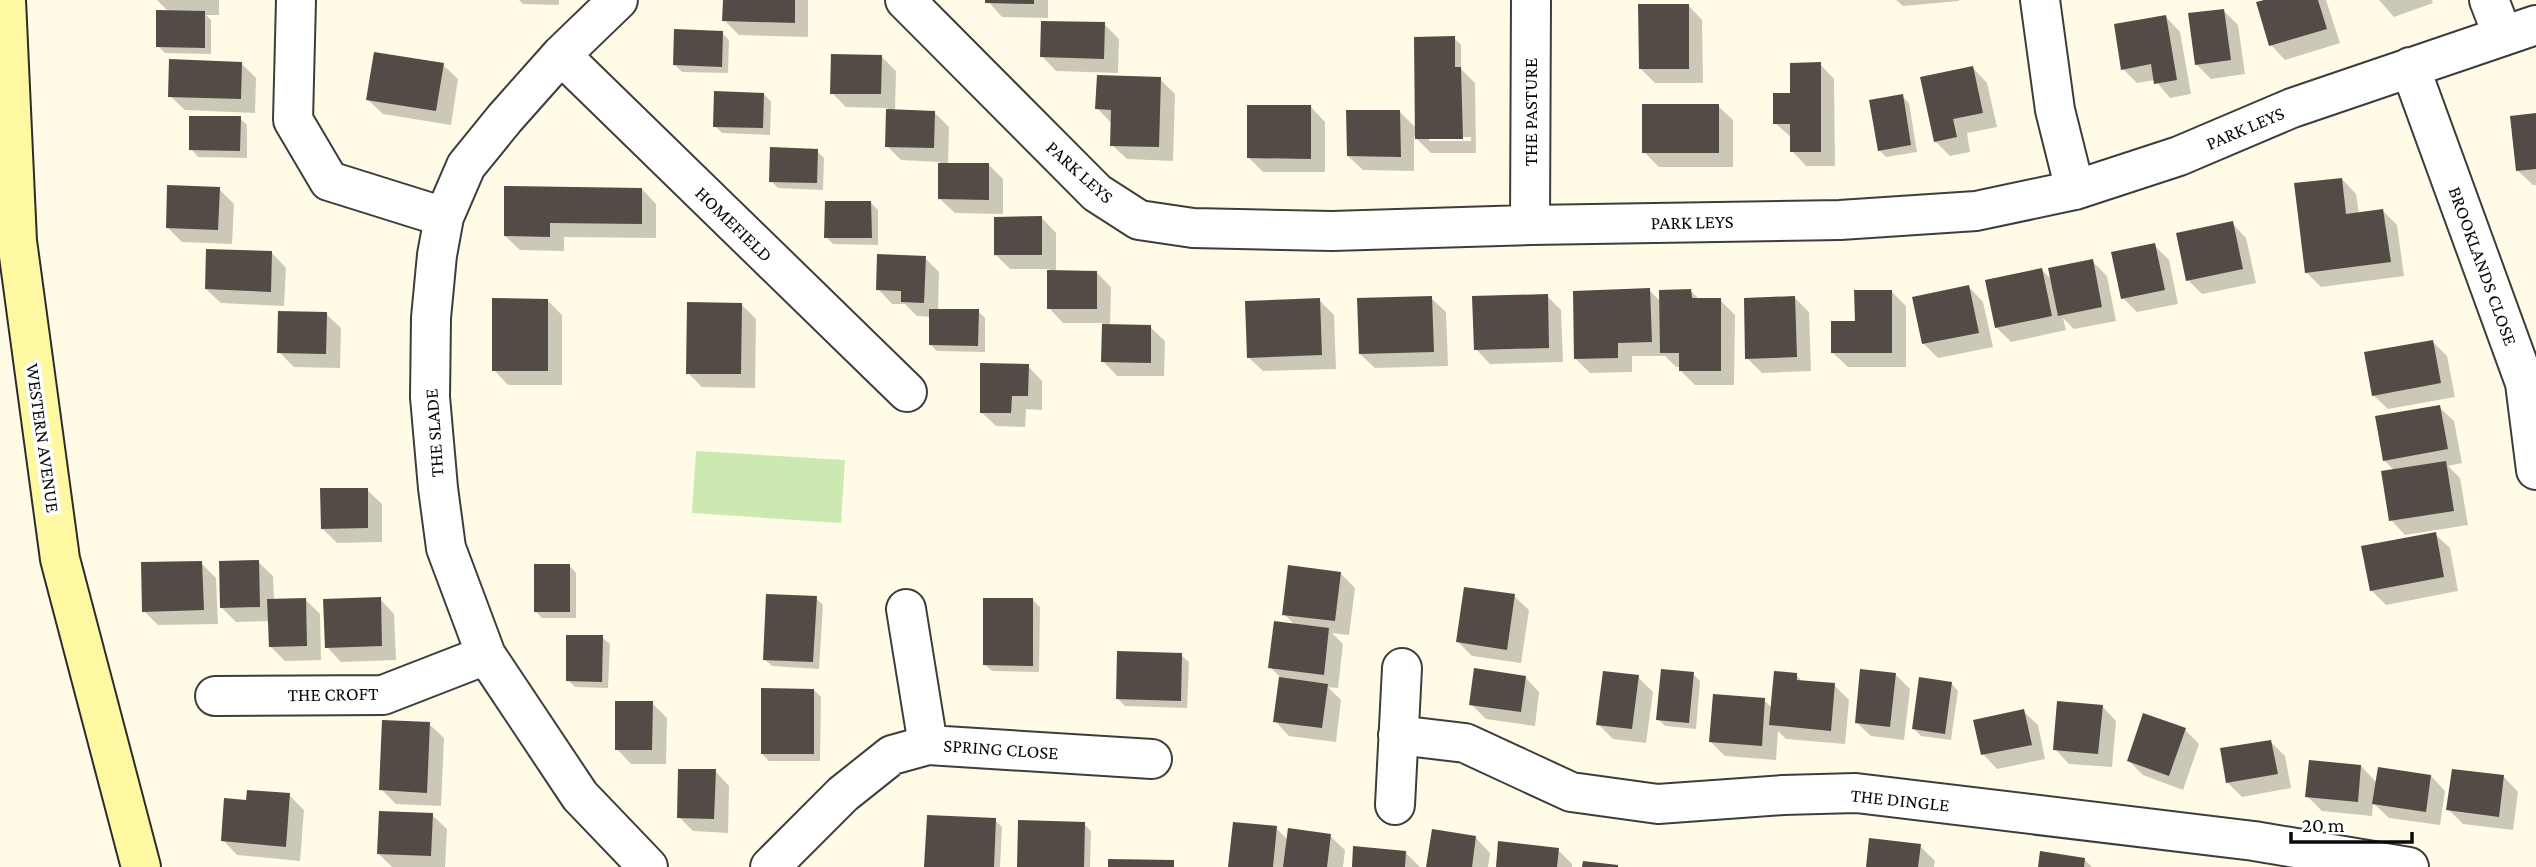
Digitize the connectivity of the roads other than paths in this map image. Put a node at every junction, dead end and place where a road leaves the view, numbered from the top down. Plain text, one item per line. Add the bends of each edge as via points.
1 (6, 0) edge
2 (296, 0) edge
3 (618, 0) edge
4 (905, 0) edge
5 (1531, 0) edge
6 (2040, 0) edge
7 (2489, 0) edge
8 (2519, 31) edge
9 (561, 55) junction
10 (2410, 67) junction
11 (2075, 190) junction
12 (444, 217) junction
13 (1530, 225) junction
14 (907, 392) dead end
15 (2536, 470) edge
16 (906, 609) dead end
17 (486, 655) junction
18 (1402, 668) dead end
19 (215, 696) dead end
20 (1398, 735) junction
21 (928, 745) junction
22 (1152, 759) dead end
23 (1395, 805) dead end
24 (141, 867) edge
25 (648, 867) edge
26 (770, 867) edge
27 (2409, 867) edge

1 - 24 street, WESTERN AVENUE via 17,242 60,559
2 - 12 street via 293,120 330,181
3 - 9 street, THE SLADE
4 - 13 street, PARK LEYS via 1097,193 1139,220 1193,228 1332,231
5 - 13 street, THE PASTURE
6 - 11 street via 2055,110
7 - 8 street
8 - 10 street, PARK LEYS
9 - 12 street, THE SLADE via 466,166
9 - 14 street, HOMEFIELD
10 - 11 street, PARK LEYS via 2292,108 2179,156
10 - 15 street, BROOKLANDS CLOSE via 2525,383
11 - 13 street, PARK LEYS via 1976,211 1854,219
12 - 17 street, THE SLADE via 431,317 430,397 438,488 446,548
16 - 21 street
17 - 19 street, THE CROFT via 383,695
17 - 25 street, THE SLADE via 580,796
18 - 20 street
20 - 23 street
20 - 27 street, THE DINGLE via 1465,743 1571,792 1658,804 1856,793 2255,841
21 - 22 street, SPRING CLOSE
21 - 26 street, SPRING CLOSE via 892,755 843,794

